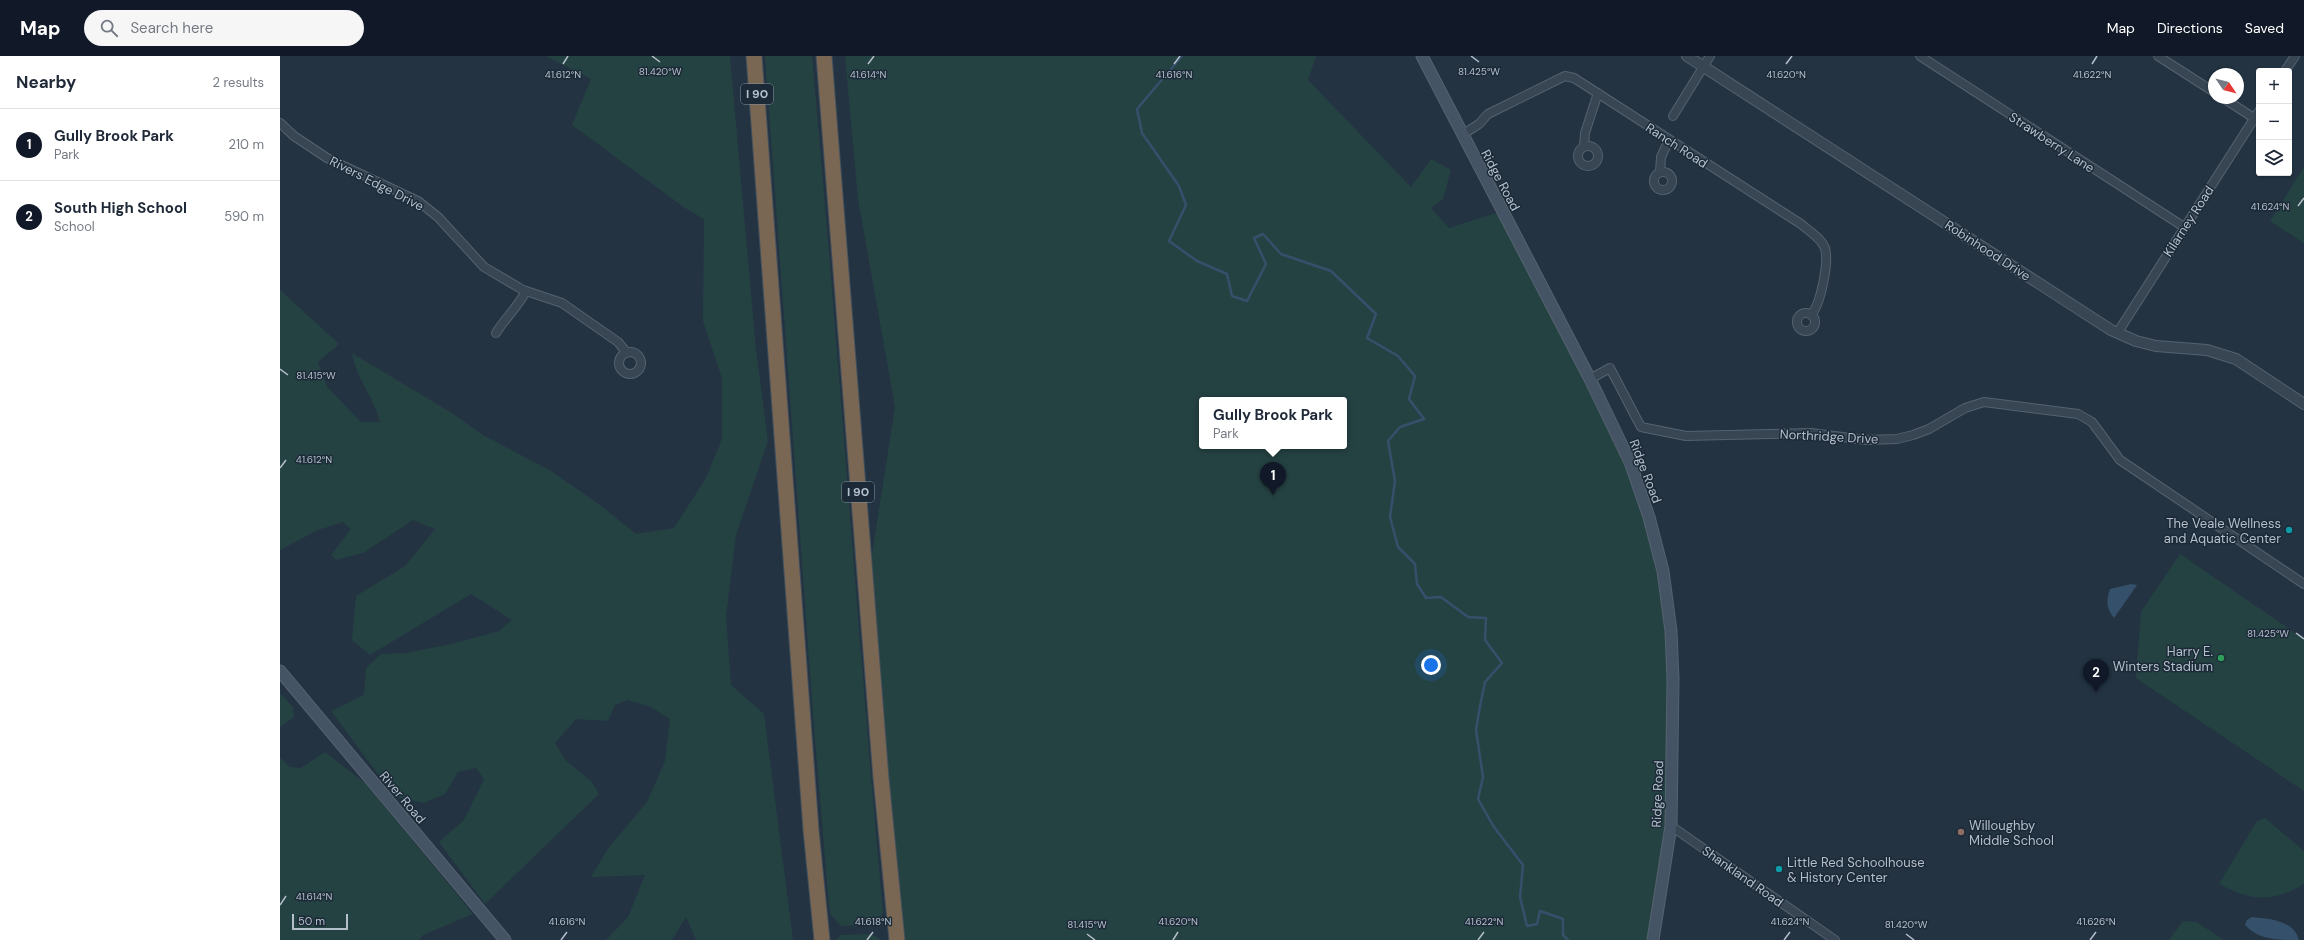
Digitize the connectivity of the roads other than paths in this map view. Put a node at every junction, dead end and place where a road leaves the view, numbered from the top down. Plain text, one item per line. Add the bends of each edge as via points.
1 (754, 56) edge
2 (824, 56) edge
3 (1422, 56) edge
4 (1687, 56) edge
5 (1710, 56) edge
6 (1920, 56) edge
7 (2158, 56) edge
8 (2294, 56) edge
9 (1703, 67) junction
10 (2287, 68) edge
11 (2208, 88) edge
12 (1598, 93) junction
13 (2232, 104) edge
14 (2256, 115) edge
15 (1673, 116) dead end
16 (2254, 118) junction
17 (280, 123) edge
18 (1462, 135) junction
19 (1669, 140) junction
20 (1584, 147) dead end
21 (1660, 172) dead end
22 (2184, 227) junction
23 (526, 291) junction
24 (1811, 315) dead end
25 (496, 332) dead end
26 (2118, 332) junction
27 (626, 353) dead end
28 (1590, 379) junction
29 (2304, 404) edge
30 (2304, 584) edge
31 (280, 671) edge
32 (1671, 826) junction
33 (505, 940) edge
34 (822, 940) edge
35 (897, 940) edge
36 (1652, 940) edge
37 (1835, 940) edge

1 - 34 highway, I 90
2 - 35 highway, I 90 via 880,762
3 - 18 main road, Ridge Road
4 - 9 street, Robinhood Drive
5 - 9 street
6 - 22 street, Strawberry Lane
7 - 11 street
8 - 10 street
9 - 15 street
9 - 26 street, Robinhood Drive
12 - 18 street, Ranch Road via 1574,78 1565,76 1488,114 1479,124
12 - 19 street, Ranch Road
12 - 20 street via 1585,133
13 - 16 street
14 - 16 street, Kilarney Road
16 - 22 street, Kilarney Road
17 - 23 street, Rivers Edge Drive via 294,136 327,158 418,201 438,217 484,267 509,284
18 - 28 main road, Ridge Road
19 - 21 street via 1661,157
19 - 24 street, Ranch Road via 1800,224 1820,240 1825,249 1826,263 1820,297
22 - 26 street, Kilarney Road
23 - 25 street
23 - 27 street, Rivers Edge Drive via 562,303 618,342
26 - 29 street, Robinhood Drive via 2136,341 2156,346 2207,350 2236,359
28 - 30 street, Northridge Drive via 1610,368 1641,427 1686,436 1779,432 1866,440 1897,439 1929,429 1965,408 1984,402 2078,414 2092,422 2111,450 2131,469
28 - 32 main road, Ridge Road via 1638,483 1663,571 1671,631 1673,679
31 - 33 main road, River Road
32 - 36 main road, Ridge Road
32 - 37 street, Shankland Road

